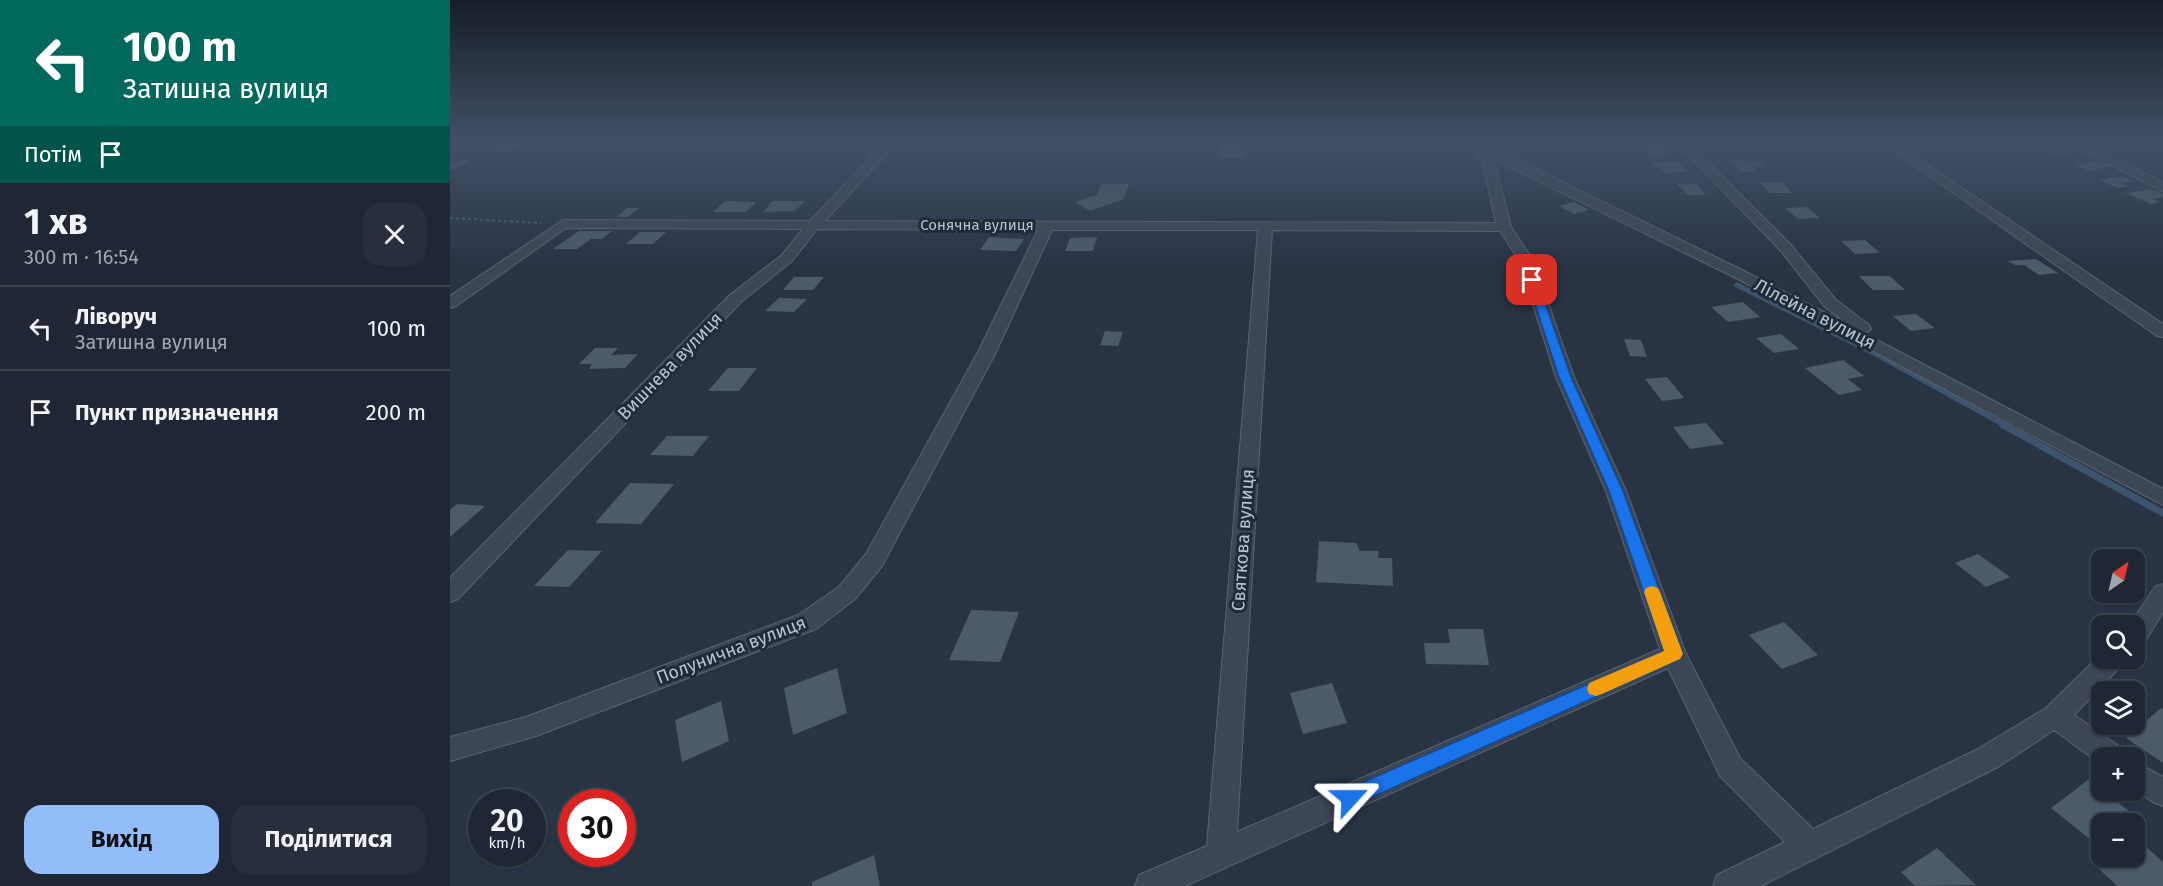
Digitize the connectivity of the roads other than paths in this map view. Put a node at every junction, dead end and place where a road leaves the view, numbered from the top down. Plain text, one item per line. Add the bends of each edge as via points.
1 (852, 183) edge
2 (1494, 183) edge
3 (1554, 183) edge
4 (1722, 183) edge
5 (1947, 183) edge
6 (814, 224) junction
7 (1047, 225) junction
8 (1265, 226) junction
9 (1504, 227) junction
10 (450, 303) edge
11 (2163, 332) edge
12 (1884, 349) junction
13 (2163, 498) edge
14 (450, 593) edge
15 (2163, 593) edge
16 (2145, 621) edge
17 (1674, 654) junction
18 (2102, 669) edge
19 (2055, 716) junction
20 (2098, 747) edge
21 (450, 748) edge
22 (2145, 781) edge
23 (2163, 793) edge
24 (1810, 847) junction
25 (1221, 855) junction
26 (1150, 886) edge
27 (1728, 886) edge

1 - 6 street, Вишнева вулиця
2 - 9 street
3 - 12 street, Лілейна вулиця
4 - 12 street via 1785,248 1830,303
5 - 11 street
6 - 7 street, Сонячна вулиця
6 - 10 street, Сонячна вулиця via 563,224
6 - 14 street, Вишнева вулиця via 787,258 736,298
7 - 8 street, Сонячна вулиця
7 - 21 street, Полунична вулиця via 986,354 874,560 847,593 807,622 527,728
8 - 9 street, Сонячна вулиця
8 - 25 street, Святкова вулиця
9 - 17 street via 1526,260 1565,377 1616,491
12 - 13 street, Лілейна вулиця
15 - 16 street
17 - 24 street via 1730,767
17 - 25 street
18 - 19 street
19 - 20 street
19 - 24 street via 1988,759
22 - 23 street
24 - 27 street
25 - 26 street

